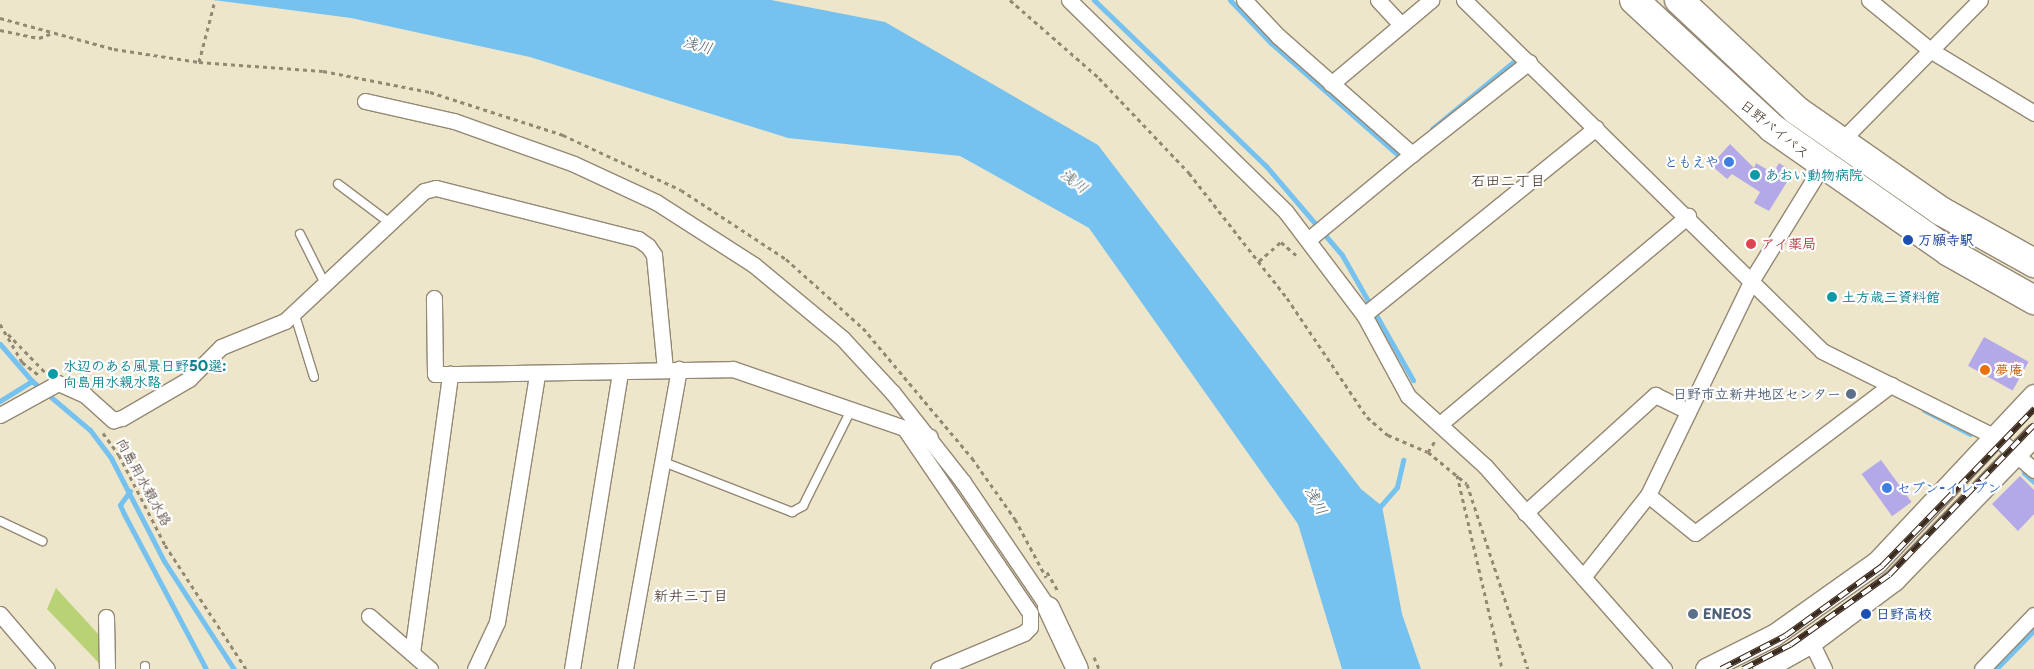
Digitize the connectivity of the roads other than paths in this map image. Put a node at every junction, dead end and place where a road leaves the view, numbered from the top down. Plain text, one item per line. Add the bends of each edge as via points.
1 (1069, 0) edge
2 (1244, 0) edge
3 (1378, 0) edge
4 (1431, 0) edge
5 (1464, 0) edge
6 (1634, 0) edge
7 (1679, 0) edge
8 (1869, 0) edge
9 (1980, 0) edge
10 (1401, 26) junction
11 (1930, 50) junction
12 (1530, 62) junction
13 (1331, 84) junction
14 (365, 101) dead end
15 (2034, 113) edge
16 (1596, 128) junction
17 (1840, 142) junction
18 (1412, 154) junction
19 (1822, 166) junction
20 (338, 184) dead end
21 (1688, 216) junction
22 (390, 222) junction
23 (300, 234) dead end
24 (1311, 237) junction
25 (2034, 263) edge
26 (1753, 278) junction
27 (324, 282) junction
28 (434, 298) dead end
29 (2034, 300) edge
30 (294, 312) junction
31 (1365, 314) junction
32 (672, 369) junction
33 (620, 372) junction
34 (450, 374) junction
35 (537, 375) junction
36 (314, 377) dead end
37 (1891, 385) junction
38 (2034, 395) edge
39 (851, 410) junction
40 (1688, 411) junction
41 (0, 415) edge
42 (1440, 424) junction
43 (905, 429) junction
44 (2034, 436) edge
45 (930, 437) junction
46 (1997, 438) junction
47 (2017, 454) junction
48 (661, 461) junction
49 (2034, 470) edge
50 (1648, 495) junction
51 (1525, 513) junction
52 (1, 524) edge
53 (42, 541) dead end
54 (1583, 577) junction
55 (1048, 607) joint
56 (0, 614) edge
57 (2034, 615) edge
58 (369, 616) dead end
59 (106, 617) dead end
60 (1811, 642) junction
61 (412, 653) junction
62 (47, 669) edge
63 (107, 669) edge
64 (430, 669) edge
65 (475, 669) edge
66 (572, 669) edge
67 (625, 669) edge
68 (938, 669) edge
69 (1077, 669) edge
70 (1664, 669) edge
71 (1706, 669) edge
72 (1762, 669) edge
73 (1824, 669) edge
74 (1982, 669) edge

1 - 24 street
2 - 13 street
3 - 10 street
4 - 10 street
5 - 12 street
6 - 19 highway, 日野バイパス via 1723,86
7 - 17 highway, 日野バイパス via 1739,62
8 - 11 street
9 - 11 street
10 - 13 street
11 - 15 street
11 - 17 street
12 - 16 street
12 - 18 street
13 - 18 street
14 - 45 street via 511,139 599,175 676,214 754,265 837,334
16 - 21 street
16 - 31 street
17 - 25 highway, 日野バイパス via 1941,211
18 - 24 street
19 - 26 street
19 - 29 highway, 日野バイパス via 1949,252
20 - 22 lane
21 - 26 street
21 - 42 street
22 - 27 street
22 - 32 street via 424,191 436,188 638,239 654,255
23 - 27 lane
24 - 31 street
26 - 37 street via 1822,351
26 - 40 street
27 - 30 street
28 - 34 street via 436,374
30 - 36 lane
30 - 41 street via 285,321 221,347 189,378 122,418 113,420 70,386 58,383 46,384
31 - 42 street via 1408,396
32 - 33 street
32 - 39 street via 732,369
32 - 48 street
33 - 35 street
33 - 66 street
34 - 35 street
34 - 61 street
35 - 65 street via 497,622
37 - 46 street
37 - 50 street via 1695,533
38 - 46 main road
39 - 43 street
39 - 48 lane via 803,506 792,512
40 - 50 street
40 - 51 street via 1655,395
42 - 51 street via 1485,466
43 - 45 street
43 - 68 street via 1030,612 1030,627 1024,633
44 - 47 main road
45 - 55 street
46 - 47 street
46 - 71 main road via 1877,562 1774,635
47 - 49 street
47 - 60 main road via 1894,580
48 - 67 street
50 - 54 street
51 - 54 street
52 - 53 lane
54 - 70 street
55 - 69 main road
56 - 62 street
57 - 74 street
58 - 61 street
59 - 63 street
60 - 72 main road
60 - 73 street
61 - 64 street

